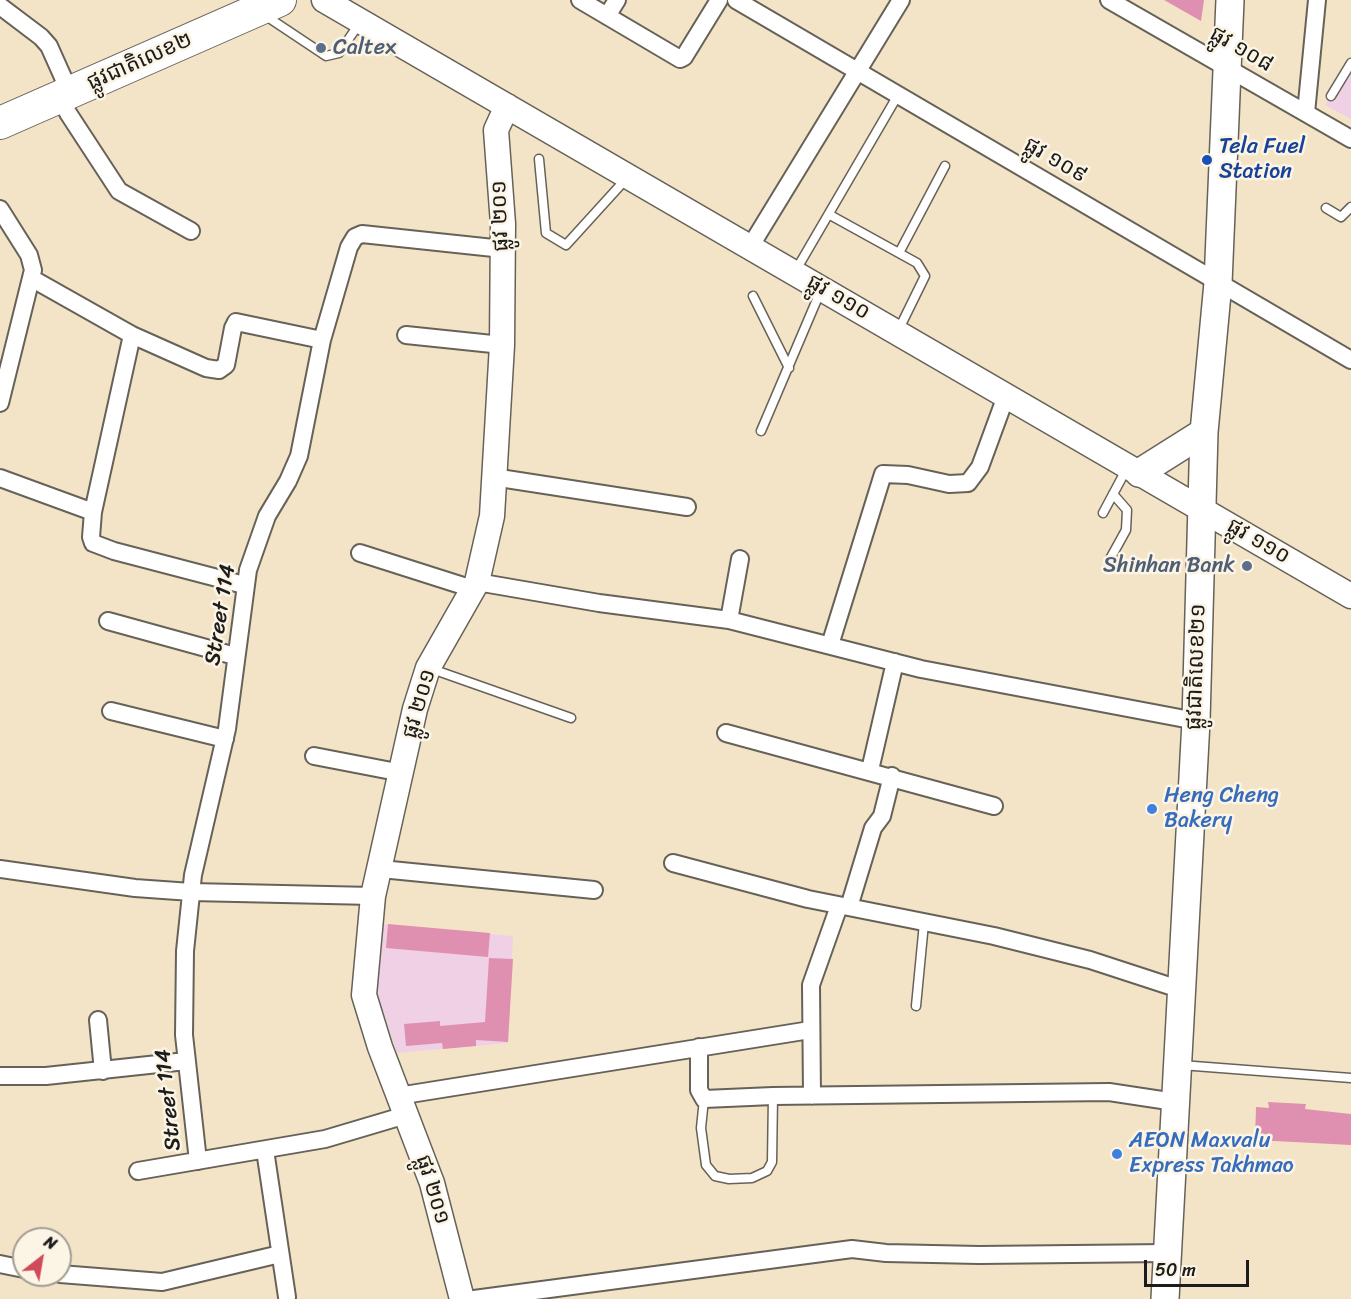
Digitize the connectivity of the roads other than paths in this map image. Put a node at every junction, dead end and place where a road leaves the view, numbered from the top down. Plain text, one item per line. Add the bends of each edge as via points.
1 (324, 0) edge
2 (580, 0) edge
3 (617, 0) edge
4 (719, 0) edge
5 (736, 0) edge
6 (901, 0) edge
7 (1109, 0) edge
8 (1230, 0) edge
9 (1317, 0) edge
10 (269, 5) edge
11 (0, 6) edge
12 (607, 16) junction
13 (361, 21) junction
14 (1351, 63) edge
15 (1225, 68) junction
16 (857, 71) junction
17 (65, 95) junction
18 (898, 95) junction
19 (1330, 96) dead end
20 (507, 106) junction
21 (1306, 113) junction
22 (0, 123) edge
23 (1351, 139) edge
24 (539, 159) dead end
25 (945, 166) dead end
26 (629, 177) junction
27 (1351, 207) edge
28 (1326, 208) dead end
29 (0, 209) edge
30 (830, 215) junction
31 (191, 231) dead end
32 (750, 247) junction
33 (503, 249) junction
34 (899, 253) junction
35 (795, 273) junction
36 (31, 278) junction
37 (1218, 283) junction
38 (821, 289) junction
39 (753, 296) dead end
40 (897, 333) junction
41 (132, 335) junction
42 (406, 335) dead end
43 (322, 340) junction
44 (502, 345) junction
45 (1351, 360) edge
46 (789, 368) junction
47 (1006, 396) junction
48 (0, 403) edge
49 (761, 431) dead end
50 (1204, 432) junction
51 (1133, 470) junction
52 (493, 477) junction
53 (0, 478) edge
54 (1113, 494) junction
55 (687, 507) dead end
56 (1201, 510) junction
57 (93, 512) junction
58 (1103, 513) dead end
59 (360, 553) dead end
60 (740, 559) dead end
61 (1110, 559) dead end
62 (244, 585) junction
63 (475, 585) junction
64 (1351, 596) edge
65 (108, 621) dead end
66 (729, 621) junction
67 (830, 645) junction
68 (235, 656) junction
69 (895, 662) junction
70 (428, 668) junction
71 (111, 711) dead end
72 (572, 718) dead end
73 (1196, 721) junction
74 (726, 733) dead end
75 (225, 739) junction
76 (314, 756) dead end
77 (870, 770) junction
78 (402, 773) junction
79 (892, 776) junction
80 (994, 806) dead end
81 (673, 863) dead end
82 (0, 869) edge
83 (381, 869) junction
84 (594, 890) dead end
85 (191, 892) junction
86 (373, 896) junction
87 (844, 907) junction
88 (924, 923) junction
89 (1182, 990) junction
90 (916, 1006) dead end
91 (98, 1020) dead end
92 (810, 1030) junction
93 (699, 1047) junction
94 (186, 1061) junction
95 (1178, 1065) junction
96 (103, 1071) junction
97 (0, 1076) edge
98 (1351, 1078) edge
99 (773, 1096) junction
100 (812, 1096) junction
101 (704, 1100) junction
102 (1175, 1102) junction
103 (402, 1106) junction
104 (265, 1150) junction
105 (198, 1161) junction
106 (138, 1172) dead end
107 (1167, 1253) junction
108 (280, 1254) junction
109 (72, 1275) edge
110 (287, 1297) dead end
111 (462, 1299) edge
112 (474, 1299) edge
113 (1165, 1299) edge

1 - 13 street, ផ្លូវ ១១០
2 - 12 street
3 - 12 street
4 - 12 street via 680,59
5 - 16 street, ផ្លូវ ១០៩
6 - 16 street
7 - 15 street, ផ្លូវ ១០៨
8 - 15 main road, ផ្លូវជាតិលេខ២១
9 - 21 street
10 - 13 lane via 281,28 326,56 339,53
10 - 17 highway, ផ្លូវជាតិលេខ២
11 - 17 street via 49,46
13 - 20 street, ផ្លូវ ១១០
14 - 19 lane
15 - 21 street, ផ្លូវ ១០៨
15 - 37 main road, ផ្លូវជាតិលេខ២១
16 - 18 street, ផ្លូវ ១០៩
16 - 32 street
17 - 22 highway, ផ្លូវជាតិលេខ២
17 - 31 street via 68,113 119,191
18 - 30 lane
18 - 37 street, ផ្លូវ ១០៩
20 - 26 street, ផ្លូវ ១១០
20 - 33 street, ផ្លូវ ២០១ via 496,130
21 - 23 street, ផ្លូវ ១០៨
24 - 26 lane via 546,233 566,245
25 - 34 lane
26 - 32 street, ផ្លូវ ១១០
27 - 28 lane via 1341,217
29 - 36 street via 29,255
30 - 34 lane
30 - 35 lane
32 - 35 street, ផ្លូវ ១១០
33 - 43 street, Street 114 via 362,234 355,237
33 - 44 street, ផ្លូវ ២០១
34 - 40 lane via 917,263 925,276
35 - 38 street, ផ្លូវ ១១០
36 - 41 street
36 - 48 street
37 - 45 street, ផ្លូវ ១០៩
37 - 50 main road, ផ្លូវជាតិលេខ២១
38 - 40 street, ផ្លូវ ១១០
38 - 46 lane
39 - 46 lane
40 - 47 street, ផ្លូវ ១១០
41 - 43 street via 219,370 226,365 236,322
41 - 57 street
42 - 44 street
43 - 62 street, Street 114 via 299,456 267,516
44 - 52 street, ផ្លូវ ២០១
46 - 49 lane
47 - 51 street, ផ្លូវ ១១០
47 - 67 street via 980,467 968,483 883,474
50 - 51 main road
50 - 56 main road, ផ្លូវជាតិលេខ២១
51 - 54 lane
51 - 56 street, ផ្លូវ ១១០
52 - 55 street
52 - 63 street, ផ្លូវ ២០១ via 492,516
53 - 57 street
54 - 58 lane
54 - 61 lane via 1127,510 1126,530
56 - 64 street, ផ្លូវ ១១០
56 - 73 main road, ផ្លូវជាតិលេខ២១
57 - 62 street via 93,543 114,552
59 - 63 street
60 - 66 street
62 - 68 street, Street 114
63 - 66 street
63 - 70 street, ផ្លូវ ២០១
65 - 68 street
66 - 67 street
67 - 69 street
68 - 75 street, Street 114
69 - 73 street
69 - 77 street
70 - 72 lane
70 - 78 street, ផ្លូវ ២០១
71 - 75 street
73 - 89 main road, ផ្លូវជាតិលេខ២១
74 - 77 street
75 - 85 street, Street 114
76 - 78 street
77 - 79 street
78 - 83 street, ផ្លូវ ២០១
79 - 80 street
79 - 87 street via 882,816 873,828
81 - 87 street
82 - 85 street
83 - 84 street
83 - 86 street, ផ្លូវ ២០១
85 - 86 street
85 - 94 street, Street 114 via 184,989
86 - 103 street, ផ្លូវ ២០១ via 364,995
87 - 88 street
87 - 92 street via 811,985
88 - 89 street via 1090,960
88 - 90 lane
89 - 95 main road, ផ្លូវជាតិលេខ២១
91 - 96 street
92 - 93 street
92 - 100 street
93 - 101 street via 699,1090
93 - 103 street
94 - 96 street
94 - 105 street, Street 114
95 - 98 lane
95 - 102 main road, ផ្លូវជាតិលេខ២១
96 - 97 street
99 - 100 street
99 - 101 street
99 - 101 lane via 772,1162 767,1171 752,1178 715,1176 706,1165 701,1128
100 - 102 street via 1109,1092
102 - 107 main road, ផ្លូវជាតិលេខ២១
103 - 104 street via 325,1139
103 - 111 street, ផ្លូវ ២០១ via 432,1183
104 - 105 street
104 - 108 street
105 - 106 street
107 - 112 street via 886,1253 852,1249
107 - 113 main road, ផ្លូវជាតិលេខ២១
108 - 109 street via 162,1282
108 - 110 street

